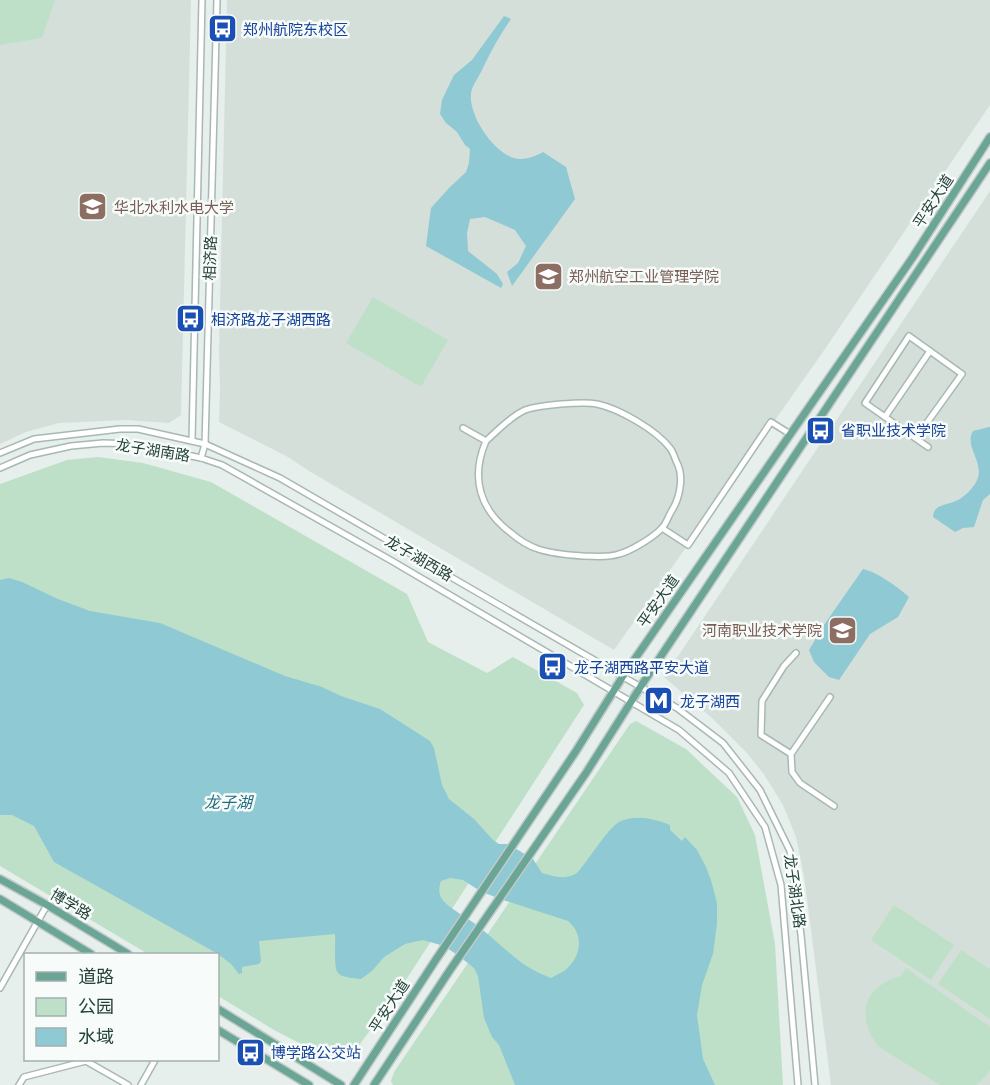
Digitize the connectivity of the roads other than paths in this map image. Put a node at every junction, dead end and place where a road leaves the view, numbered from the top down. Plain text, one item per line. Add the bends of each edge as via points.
1 (201, 0) edge
2 (217, 0) edge
3 (990, 137) edge
4 (990, 163) edge
5 (930, 351) junction
6 (885, 417) junction
7 (463, 428) dead end
8 (790, 434) junction
9 (916, 438) junction
10 (192, 440) junction
11 (486, 441) junction
12 (206, 444) junction
13 (928, 447) dead end
14 (0, 453) edge
15 (201, 458) junction
16 (0, 468) edge
17 (662, 528) junction
18 (796, 653) dead end
19 (623, 676) junction
20 (641, 686) junction
21 (614, 690) junction
22 (830, 697) dead end
23 (632, 702) junction
24 (791, 754) junction
25 (834, 806) dead end
26 (0, 879) edge
27 (0, 899) edge
28 (47, 905) junction
29 (38, 922) junction
30 (90, 953) edge
31 (126, 953) edge
32 (0, 988) edge
33 (219, 1010) edge
34 (219, 1031) edge
35 (154, 1061) edge
36 (19, 1085) edge
37 (128, 1085) edge
38 (141, 1085) edge
39 (309, 1085) edge
40 (341, 1085) edge
41 (354, 1085) edge
42 (374, 1085) edge
43 (798, 1085) edge
44 (815, 1085) edge

1 - 10 street, 相济路
2 - 12 street, 相济路
3 - 8 main road, 平安大道 via 913,257
4 - 20 main road, 平安大道
5 - 6 street
5 - 6 street via 909,336 865,403
5 - 9 street via 962,374
6 - 9 street
7 - 11 street
8 - 17 street via 771,422 688,545
8 - 19 main road, 平安大道
9 - 13 street
10 - 12 street, 龙子湖西路
10 - 14 street, 龙子湖南路 via 120,429 34,439
11 - 17 street via 478,480 482,499 501,526 536,549 559,555 619,555
11 - 17 street via 525,410 555,404 597,404 623,414 650,429 671,449 681,472 677,502
12 - 15 street, 相济路
12 - 19 street, 龙子湖西路 via 280,478
15 - 16 street, 龙子湖南路 via 135,444 104,442 30,455
15 - 21 street, 龙子湖西路 via 222,465
18 - 24 street via 762,701 761,735
19 - 20 street, 龙子湖西路
19 - 21 main road, 平安大道
20 - 23 main road, 平安大道
20 - 44 street, 龙子湖北路 via 723,744 760,790 790,850
21 - 23 street, 龙子湖西路
21 - 41 main road, 平安大道
22 - 24 street
23 - 42 main road, 平安大道
23 - 43 street, 龙子湖北路 via 679,730 729,773 765,827 781,885
24 - 25 street via 792,772 800,783
26 - 28 main road, 博学路
27 - 29 main road
28 - 29 street
28 - 31 main road, 博学路
29 - 30 main road
29 - 32 street
33 - 40 main road
34 - 39 main road
35 - 38 street
36 - 37 street via 24,1077 86,1061

